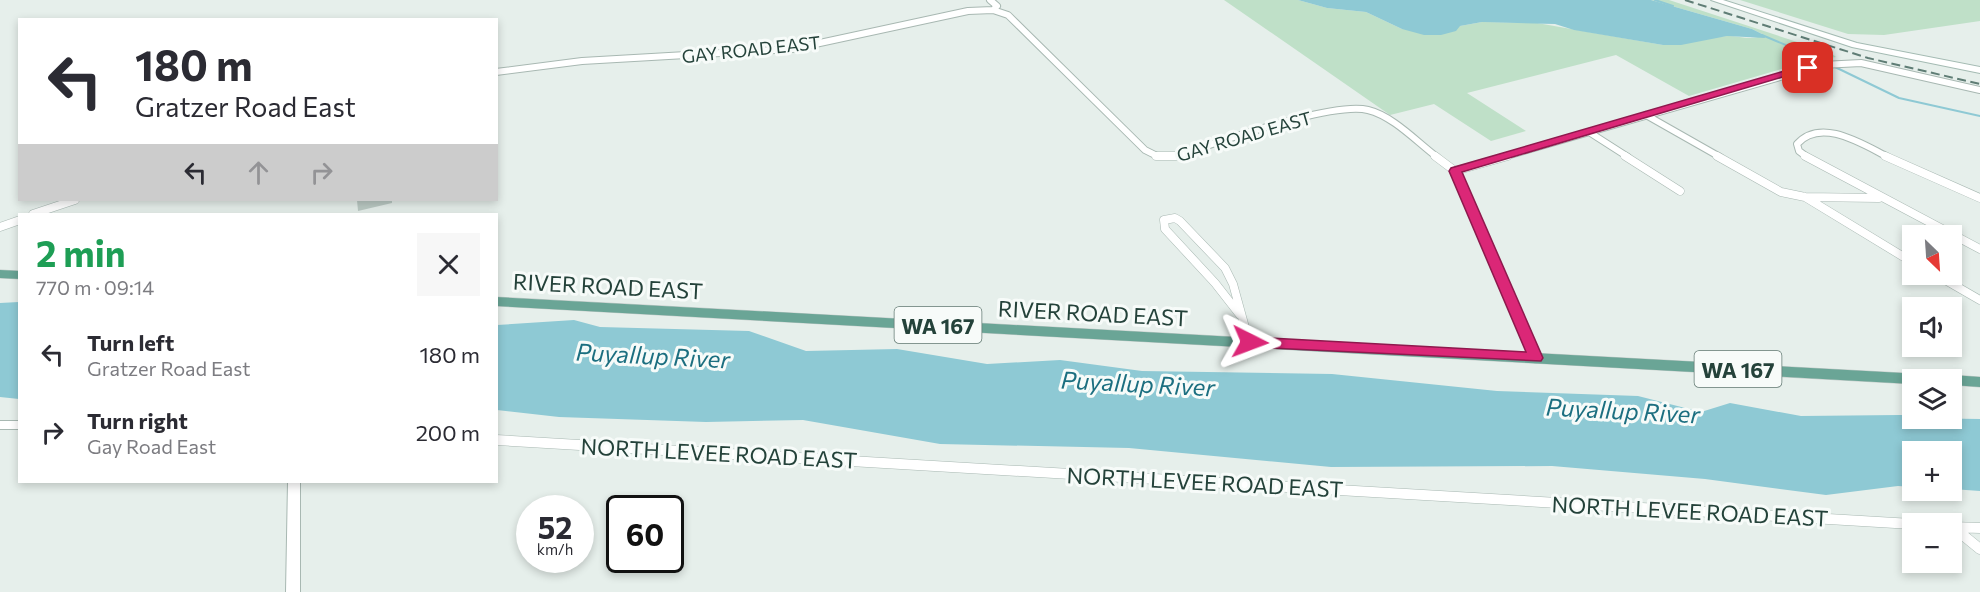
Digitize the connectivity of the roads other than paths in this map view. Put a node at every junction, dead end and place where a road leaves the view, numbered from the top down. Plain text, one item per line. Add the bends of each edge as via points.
1 (990, 0) edge
2 (1715, 0) edge
3 (993, 10) junction
4 (1980, 70) edge
5 (498, 72) edge
6 (1980, 90) edge
7 (1646, 115) junction
8 (1589, 132) junction
9 (1455, 171) junction
10 (1680, 191) dead end
11 (1805, 196) junction
12 (1886, 198) junction
13 (1980, 198) edge
14 (72, 201) edge
15 (36, 213) edge
16 (18, 221) edge
17 (0, 227) edge
18 (1980, 249) edge
19 (1902, 256) edge
20 (0, 274) edge
21 (18, 275) edge
22 (1954, 285) edge
23 (1980, 300) edge
24 (498, 301) edge
25 (1240, 315) junction
26 (1250, 342) junction
27 (1536, 358) junction
28 (1902, 378) edge
29 (1962, 381) edge
30 (1980, 382) edge
31 (0, 425) edge
32 (18, 425) edge
33 (498, 440) edge
34 (294, 483) edge
35 (1902, 523) edge
36 (1962, 527) edge
37 (1980, 528) edge
38 (1962, 535) edge
39 (1980, 549) edge
40 (293, 592) edge

1 - 3 street via 997,6
2 - 4 main road via 1855,45
3 - 5 street, GAY ROAD EAST via 968,11 792,49 582,61
3 - 9 street, GAY ROAD EAST via 1008,15 1145,150 1157,156 1175,156 1326,112 1356,108 1375,113
6 - 7 street via 1849,62 1789,72
7 - 8 street
7 - 11 street via 1772,189
8 - 9 street
8 - 10 street
9 - 27 street
11 - 12 street
11 - 19 street
12 - 13 street via 1803,154 1797,144 1805,135 1825,131 1843,135
12 - 18 street
14 - 15 street
16 - 17 street
20 - 21 main road
22 - 23 street
24 - 26 main road, RIVER ROAD EAST / WA 167
25 - 25 street via 1233,284 1215,256 1180,221 1164,220 1165,229
25 - 26 street
26 - 27 main road, RIVER ROAD EAST / WA 167
27 - 28 main road, RIVER ROAD EAST / WA 167
29 - 30 main road
31 - 32 street
33 - 35 street, NORTH LEVEE ROAD EAST
34 - 40 street
36 - 37 street
38 - 39 street

